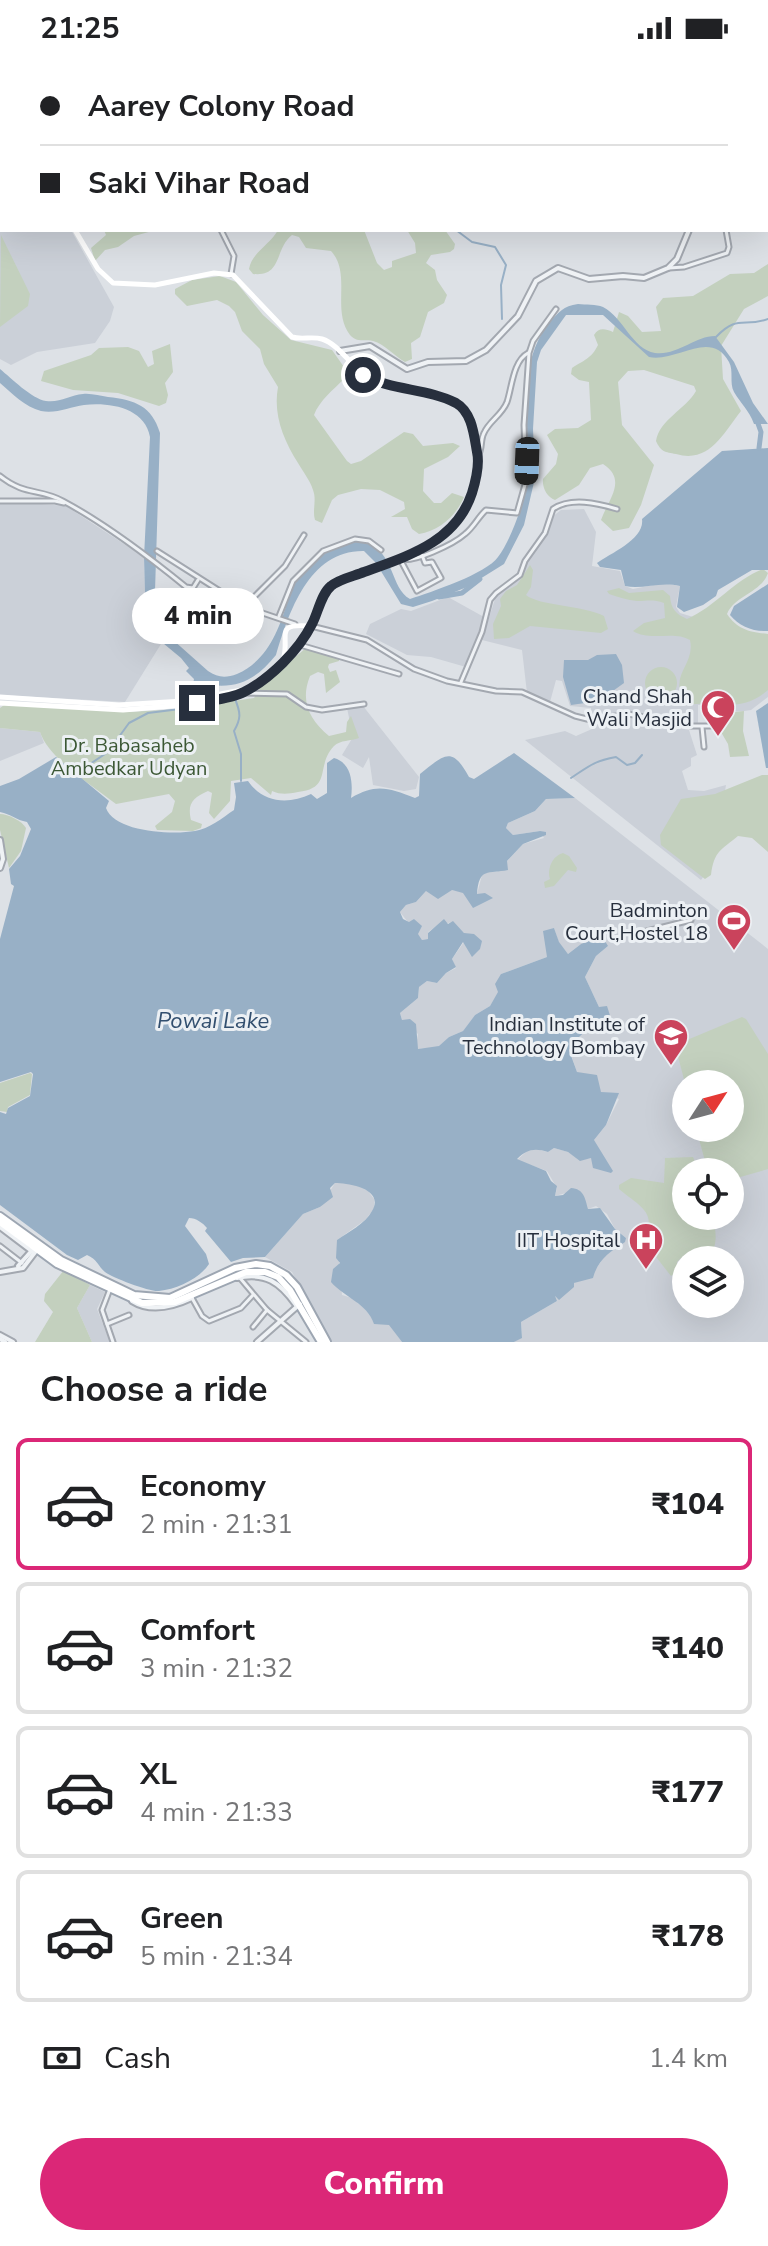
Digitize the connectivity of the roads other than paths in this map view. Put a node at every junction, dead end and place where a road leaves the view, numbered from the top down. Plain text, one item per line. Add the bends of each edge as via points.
1 (76, 232) edge
2 (222, 232) edge
3 (688, 232) edge
4 (726, 232) edge
5 (668, 268) junction
6 (231, 274) junction
7 (556, 309) dead end
8 (338, 351) junction
9 (529, 354) junction
10 (478, 456) junction
11 (0, 476) edge
12 (0, 501) edge
13 (73, 506) junction
14 (617, 509) dead end
15 (304, 535) dead end
16 (381, 550) dead end
17 (157, 551) dead end
18 (422, 555) junction
19 (400, 559) junction
20 (198, 580) dead end
21 (247, 608) junction
22 (278, 617) junction
23 (293, 623) junction
24 (311, 626) junction
25 (297, 646) junction
26 (282, 661) junction
27 (399, 674) dead end
28 (461, 682) junction
29 (244, 690) junction
30 (0, 700) edge
31 (364, 704) dead end
32 (702, 726) junction
33 (711, 726) dead end
34 (704, 747) dead end
35 (0, 840) edge
36 (0, 868) edge
37 (691, 920) dead end
38 (635, 934) dead end
39 (0, 1216) edge
40 (0, 1227) edge
41 (0, 1246) edge
42 (36, 1248) junction
43 (24, 1265) junction
44 (0, 1271) edge
45 (240, 1278) junction
46 (110, 1289) junction
47 (119, 1293) junction
48 (253, 1295) junction
49 (192, 1298) junction
50 (298, 1306) junction
51 (267, 1310) junction
52 (129, 1315) dead end
53 (282, 1323) junction
54 (106, 1324) junction
55 (253, 1327) dead end
56 (2, 1339) edge
57 (13, 1342) edge
58 (113, 1342) edge
59 (257, 1342) edge
60 (306, 1342) edge
61 (321, 1342) edge
62 (327, 1342) edge

1 - 6 main road via 113,283 155,285
2 - 6 street via 234,256
3 - 5 street via 682,252
4 - 5 street via 727,253
5 - 8 street via 639,279 589,279 553,270 536,281 522,310 497,341 466,361 428,362 407,369 370,346
6 - 8 main road via 292,337 323,339
7 - 9 street
8 - 10 main road via 375,382 456,403 472,427
9 - 10 street via 511,378 505,407 484,433
9 - 18 street via 526,481 517,513 486,510 464,535
10 - 19 main road via 473,489 460,519 436,541
11 - 13 street via 20,490
12 - 13 street
13 - 20 street via 186,587 193,588
14 - 28 street via 579,502 553,509 520,575 490,600
15 - 21 street via 285,566
16 - 22 street via 355,539 323,551 293,581
17 - 21 street
18 - 19 street
18 - 19 street via 441,578 417,591
19 - 24 main road via 327,589
21 - 22 street
22 - 23 street
23 - 24 main road
23 - 26 main road via 284,636
24 - 25 main road
24 - 28 street via 367,640 414,669
25 - 26 main road
25 - 27 street
26 - 29 main road
28 - 32 street via 522,692 591,720 628,714
29 - 30 main road via 175,704
29 - 31 street via 287,694 322,710
32 - 33 street
32 - 34 street
35 - 36 street
37 - 38 street
39 - 42 main road
40 - 42 main road
41 - 43 street
42 - 43 street
42 - 46 main road
42 - 62 main road via 134,1295 153,1298 170,1298 235,1268 270,1266 297,1287
43 - 44 street
45 - 48 street
45 - 49 street
45 - 50 street via 276,1281
46 - 47 main road
46 - 54 street via 102,1310
47 - 49 street via 155,1308
47 - 50 main road via 142,1303 175,1302 246,1272 265,1272 278,1277
48 - 49 street via 241,1308 209,1321
48 - 51 street
50 - 53 street
50 - 61 main road
51 - 53 street
51 - 55 street
52 - 54 street
53 - 59 street
53 - 60 street
54 - 58 street
56 - 57 street

